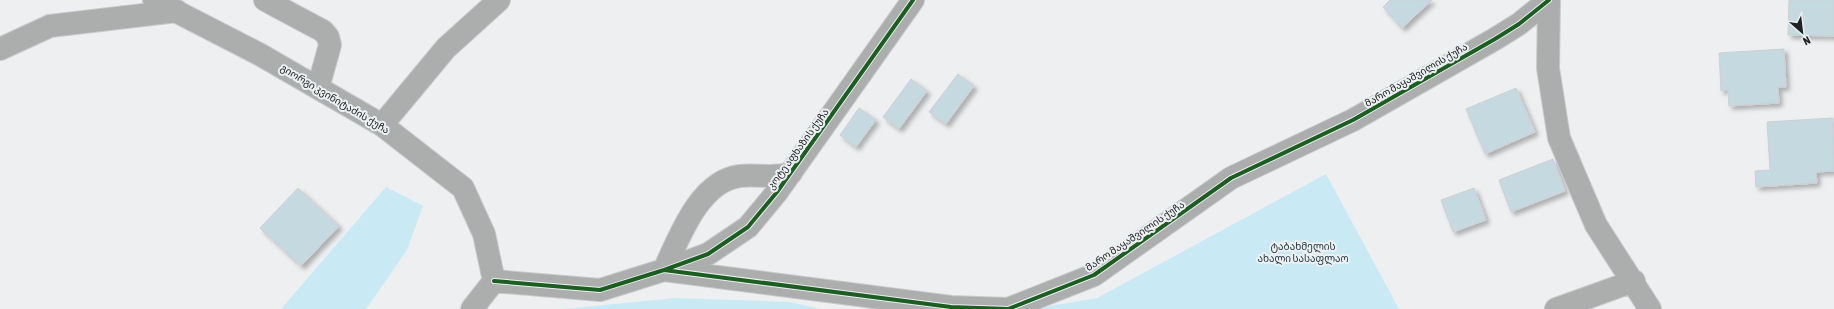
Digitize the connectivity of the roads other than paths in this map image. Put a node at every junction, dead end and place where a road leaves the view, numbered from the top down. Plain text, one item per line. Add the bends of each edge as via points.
1 (154, 0) edge
2 (265, 0) edge
3 (499, 0) edge
4 (913, 0) edge
5 (1549, 0) edge
6 (177, 11) junction
7 (0, 49) edge
8 (318, 88) junction
9 (382, 125) junction
10 (792, 173) junction
11 (664, 270) junction
12 (494, 281) junction
13 (1634, 281) junction
14 (472, 309) edge
15 (1556, 309) edge
16 (1650, 309) edge

1 - 6 street, გიორგი კვინიტაძის ქუჩა
2 - 8 street via 323,31 328,37 330,45
3 - 9 street via 446,48
4 - 10 street, კოტე აფხაზის ქუჩა
5 - 11 street, მარო მაყაშვილის ქუჩა via 1495,39 1353,120 1231,178 1094,275 1008,308 951,307
5 - 13 street via 1548,68 1559,138 1596,225
6 - 7 street via 50,26
6 - 8 street, გიორგი კვინიტაძის ქუჩა
8 - 9 street, გიორგი კვინიტაძის ქუჩა
9 - 12 street, გიორგი კვინიტაძის ქუჩა via 463,188 484,234
10 - 11 street, კოტე აფხაზის ქუჩა via 748,227 708,254
10 - 11 street via 782,176 740,176 724,180 711,189 684,225
11 - 12 street, მარო მაყაშვილის ქუჩა via 600,290
12 - 14 street
13 - 15 street
13 - 16 street

